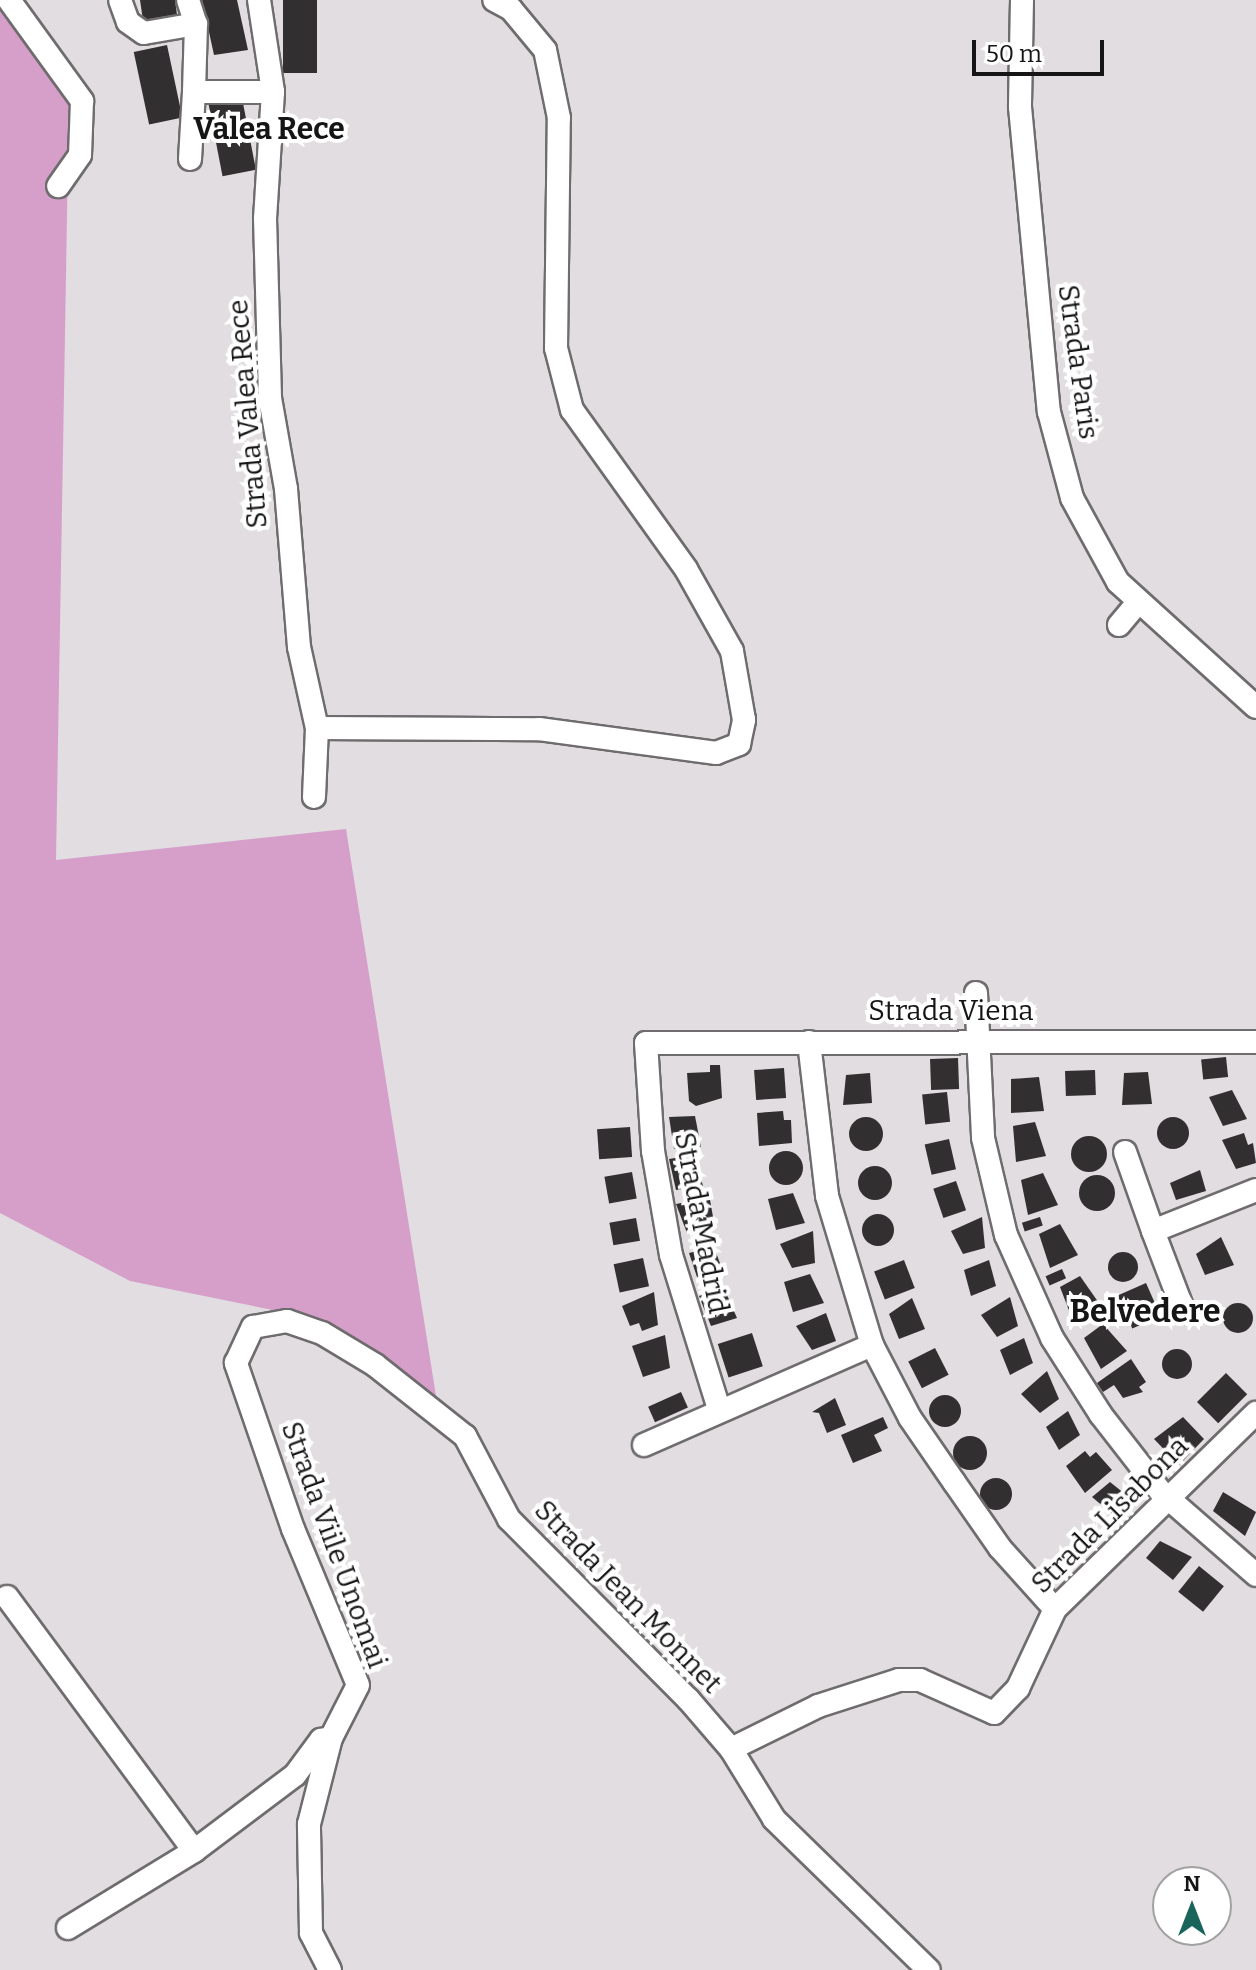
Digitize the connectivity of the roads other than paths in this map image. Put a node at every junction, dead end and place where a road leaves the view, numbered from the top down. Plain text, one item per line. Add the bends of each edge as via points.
1 (9, 0) edge
2 (120, 0) edge
3 (188, 0) edge
4 (259, 0) edge
5 (494, 0) edge
6 (1022, 0) edge
7 (196, 24) junction
8 (194, 92) junction
9 (273, 92) junction
10 (190, 159) dead end
11 (58, 186) dead end
12 (1138, 602) junction
13 (1119, 625) dead end
14 (1256, 707) edge
15 (317, 728) junction
16 (314, 797) dead end
17 (976, 993) dead end
18 (975, 1041) junction
19 (809, 1042) junction
20 (1256, 1042) edge
21 (646, 1043) joint
22 (1125, 1152) dead end
23 (1256, 1190) edge
24 (1153, 1231) junction
25 (1184, 1312) dead end
26 (253, 1327) joint
27 (872, 1345) junction
28 (719, 1409) junction
29 (1256, 1413) edge
30 (644, 1445) dead end
31 (1169, 1501) junction
32 (1256, 1575) edge
33 (7, 1597) dead end
34 (1055, 1609) junction
35 (331, 1738) junction
36 (731, 1749) junction
37 (194, 1851) junction
38 (68, 1928) dead end
39 (330, 1970) edge
40 (929, 1970) edge

1 - 11 street via 82,101 80,155
2 - 7 street via 128,22 144,33
3 - 7 street
4 - 9 street, Strada Valea Rece
5 - 15 street via 511,9 545,50 559,118 556,348 572,410 686,569 732,651 744,720 739,744 716,753 539,729
6 - 12 street, Strada Paris via 1020,107 1049,412 1072,498 1099,555
7 - 8 street
8 - 9 street
8 - 10 street
9 - 15 street, Strada Valea Rece via 265,218 270,398 286,489 299,647
12 - 13 street
12 - 14 street, Strada Paris
15 - 16 street, Strada Valea Rece
17 - 18 street
18 - 19 street, Strada Viena
18 - 20 street, Strada Viena
18 - 31 street via 983,1138 1006,1235 1060,1351 1101,1415
19 - 21 street, Strada Viena
19 - 27 street via 827,1196
21 - 28 street, Strada Madrid via 653,1151 671,1255
22 - 24 street
23 - 24 street
24 - 25 street
26 - 35 street, Strada Viile Unomai via 236,1363 293,1529 358,1685
26 - 36 street, Strada Jean Monnet via 287,1321 322,1333 419,1396 465,1436 509,1519
27 - 28 street
27 - 34 street via 910,1418 961,1493
28 - 30 street
29 - 31 street, Strada Lisabona
31 - 32 street
31 - 34 street, Strada Lisabona
33 - 37 street
34 - 36 street, Strada Lisabona via 1018,1688 994,1713 920,1680 899,1680 818,1706
35 - 37 street via 321,1740 295,1775
35 - 39 street, Strada Viile Unomai via 309,1824 307,1866 311,1933
36 - 40 street, Strada Jean Monnet via 774,1819
37 - 38 street

